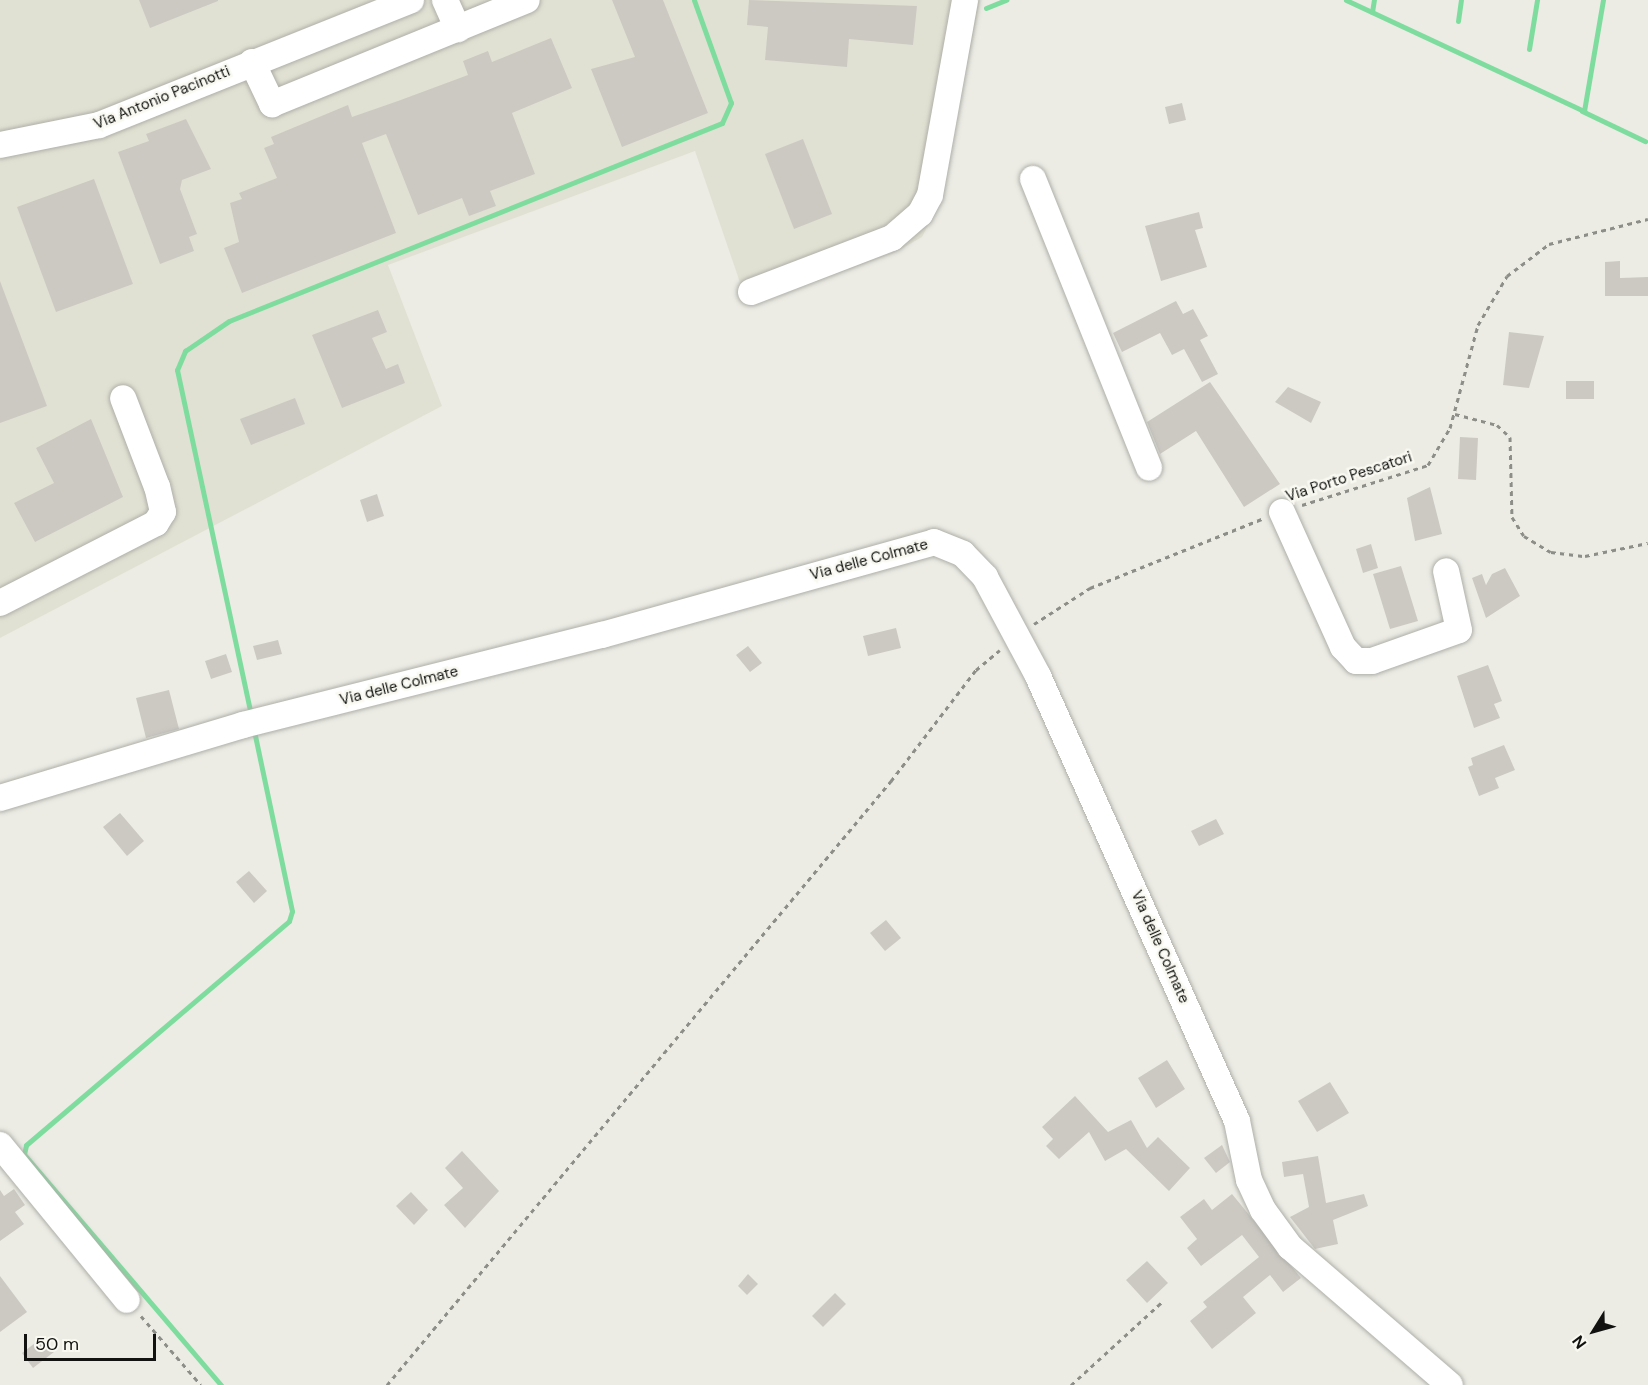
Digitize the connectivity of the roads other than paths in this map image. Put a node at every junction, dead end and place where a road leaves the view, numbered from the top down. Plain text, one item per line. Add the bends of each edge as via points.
1 (411, 0) edge
2 (445, 0) edge
3 (527, 0) edge
4 (965, 0) edge
5 (458, 29) junction
6 (252, 62) junction
7 (0, 145) edge
8 (1034, 179) dead end
9 (751, 292) dead end
10 (123, 398) dead end
11 (1149, 468) dead end
12 (1282, 512) road end
13 (1446, 572) dead end
14 (0, 603) edge
15 (0, 798) edge
16 (2, 1150) edge
17 (127, 1300) road end
18 (1450, 1385) edge

1 - 6 street, Via Antonio Pacinotti
2 - 5 street
3 - 5 street
4 - 9 street via 930,195 920,214 892,238
5 - 6 street via 272,104
6 - 7 street, Via Antonio Pacinotti via 99,125
8 - 11 street
10 - 14 street via 163,512 156,523
12 - 13 street via 1343,647 1356,661 1372,661 1459,630
15 - 18 street, Via delle Colmate via 251,723 934,542 963,554 985,577 1016,636 1237,1120 1250,1180 1263,1210 1290,1248
16 - 17 street

